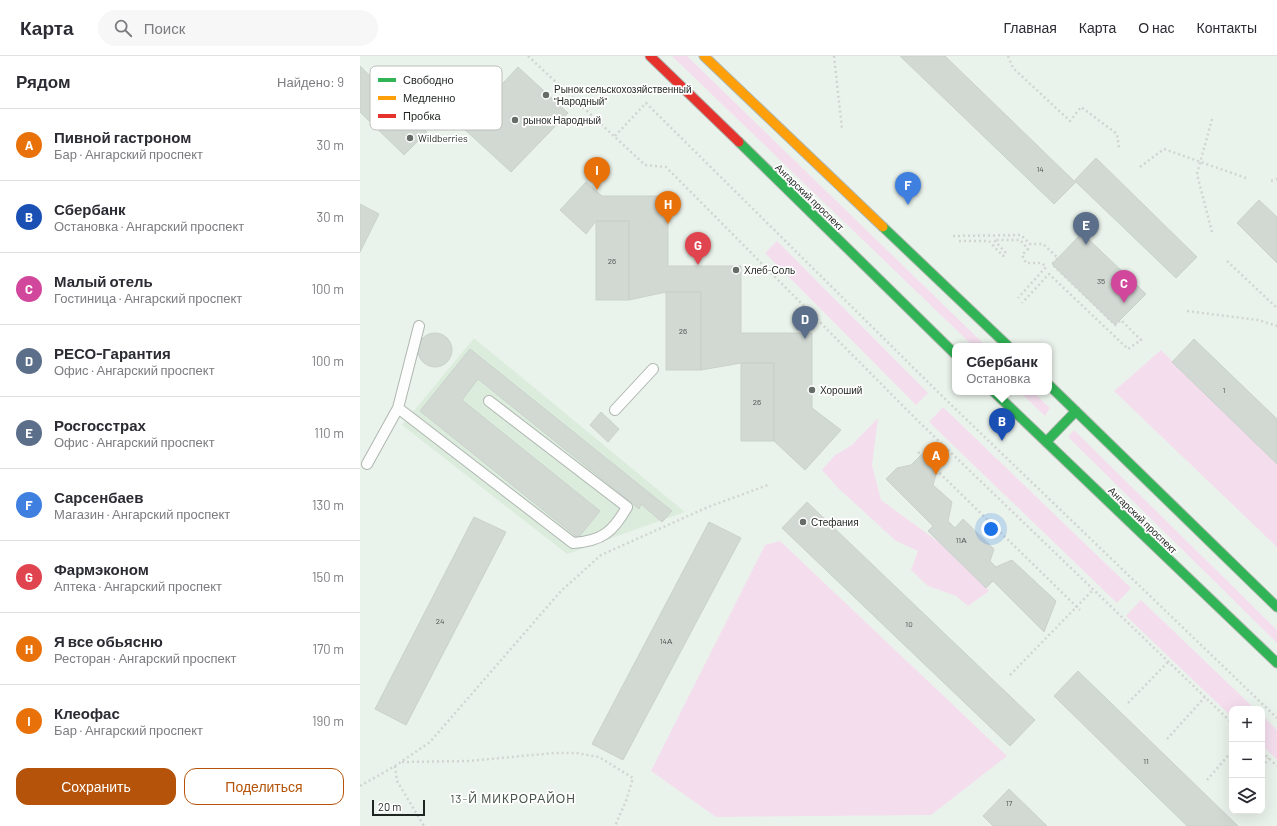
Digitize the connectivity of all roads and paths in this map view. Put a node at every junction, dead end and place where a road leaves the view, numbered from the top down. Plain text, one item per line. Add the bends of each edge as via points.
1 (528, 56) edge
2 (650, 56) edge
3 (704, 56) edge
4 (834, 56) edge
5 (1008, 56) edge
6 (1212, 119) dead end
7 (842, 129) dead end
8 (615, 136) junction
9 (1119, 148) dead end
10 (1201, 161) junction
11 (1140, 167) dead end
12 (1246, 178) dead end
13 (1277, 179) edge
14 (1271, 181) dead end
15 (1212, 232) dead end
16 (953, 236) dead end
17 (959, 241) dead end
18 (1227, 261) dead end
19 (1018, 298) dead end
20 (1022, 302) dead end
21 (1277, 308) edge
22 (1187, 310) dead end
23 (419, 326) dead end
24 (1277, 326) edge
25 (1005, 343) edge
26 (952, 351) edge
27 (653, 369) dead end
28 (1052, 388) edge
29 (997, 395) edge
30 (489, 401) dead end
31 (398, 408) junction
32 (615, 410) dead end
33 (1076, 411) junction
34 (1046, 442) junction
35 (918, 452) dead end
36 (367, 464) dead end
37 (768, 485) dead end
38 (1093, 590) junction
39 (1077, 607) junction
40 (1277, 607) edge
41 (1080, 610) dead end
42 (1168, 662) junction
43 (1277, 663) edge
44 (1010, 675) dead end
45 (1205, 697) junction
46 (1128, 703) dead end
47 (1277, 718) edge
48 (1229, 720) edge
49 (1167, 739) dead end
50 (1229, 754) edge
51 (1265, 755) edge
52 (1269, 758) junction
53 (401, 762) junction
54 (1265, 763) edge
55 (395, 766) junction
56 (1277, 766) edge
57 (1207, 780) dead end
58 (360, 786) edge
59 (424, 826) edge
60 (615, 826) edge

1 - 8 path
2 - 26 street, Ангарский проспект
3 - 25 street
4 - 7 path
5 - 9 path via 1012,68 1070,121 1081,107 1117,134
6 - 10 path
8 - 38 path via 645,165 666,168 916,419
8 - 47 path via 646,103 947,400
10 - 11 path via 1164,149
10 - 12 path
10 - 15 path via 1197,174
13 - 14 path
16 - 20 path via 1021,235 1030,244 1043,244 1058,258 1052,264 1056,268 1115,325 1121,320 1141,340 1128,349 1049,274
17 - 19 path via 989,241 1003,256 1006,253 994,240 1020,240 1028,249 1022,255 1026,263 1042,263 1046,267
18 - 21 path
22 - 24 path via 1258,320
23 - 31 lane
27 - 32 lane
28 - 33 street
29 - 34 street, Ангарский проспект
30 - 31 lane via 627,507 616,525 591,542 573,543
31 - 36 lane
33 - 34 street
33 - 40 street
34 - 43 street, Ангарский проспект
35 - 39 path
37 - 53 path via 708,507 601,555 561,591 430,742
38 - 39 path
38 - 42 path
39 - 41 path
39 - 44 path
42 - 45 path
42 - 46 path
45 - 48 path
45 - 49 path
50 - 57 path
51 - 52 path
52 - 54 path
52 - 56 path
53 - 55 path
53 - 60 path via 470,760 554,753 599,757 633,778
55 - 58 path
55 - 59 path via 397,781

